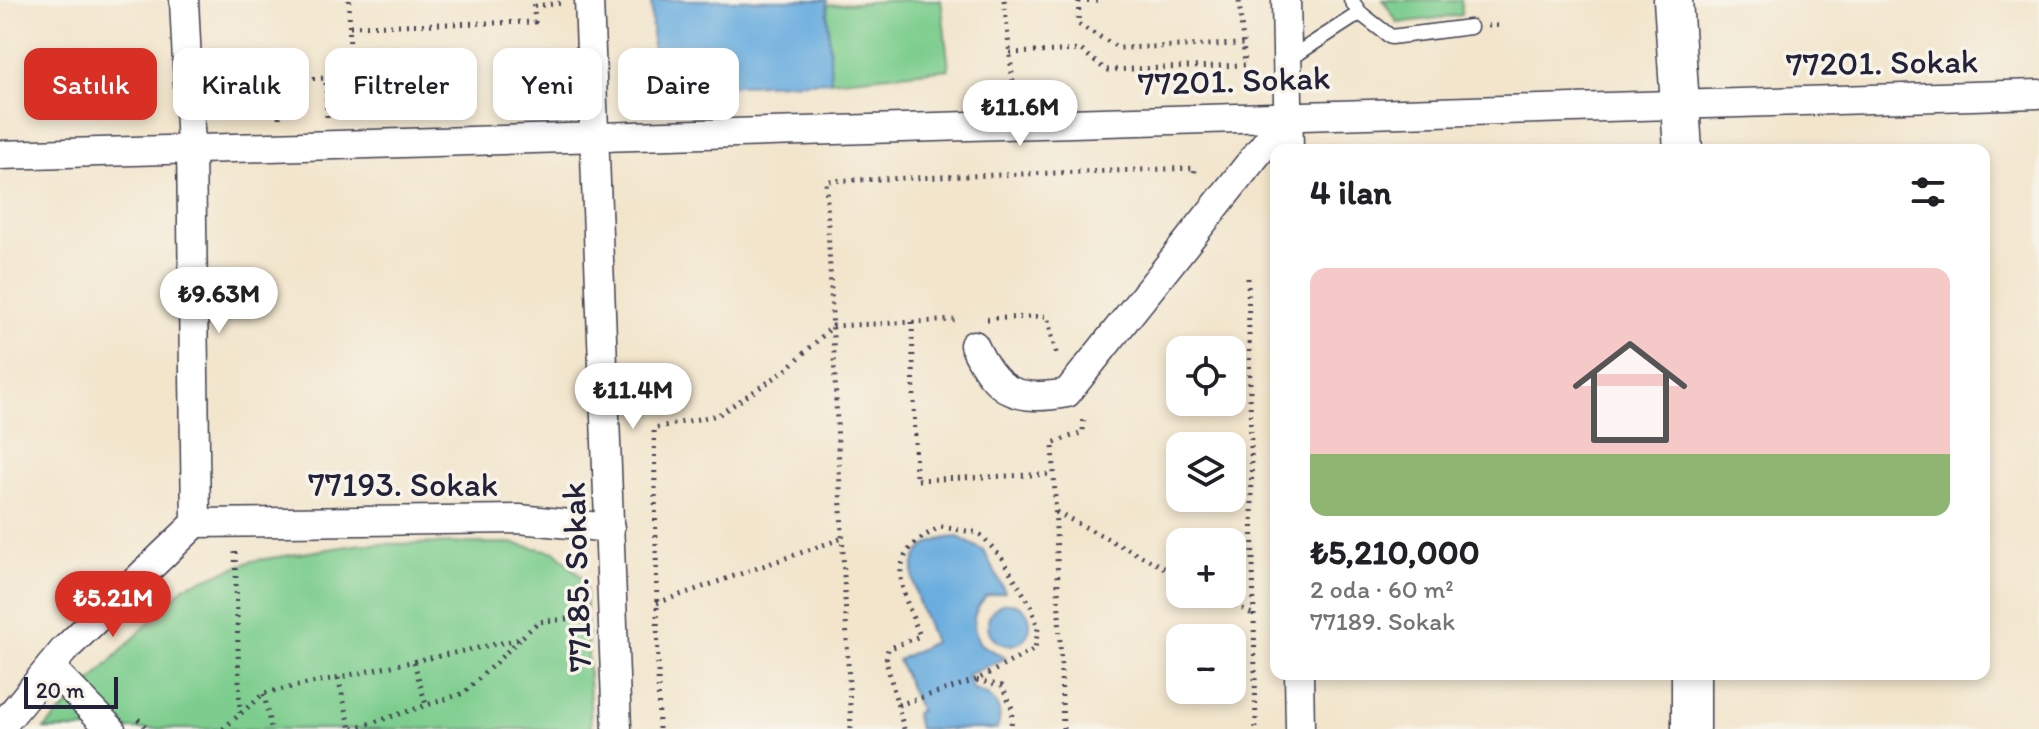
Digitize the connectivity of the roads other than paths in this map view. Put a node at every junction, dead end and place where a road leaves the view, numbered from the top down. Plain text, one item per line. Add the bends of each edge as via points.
1 (184, 0) edge
2 (589, 0) edge
3 (1286, 0) edge
4 (1673, 0) edge
5 (1355, 6) edge
6 (1470, 27) dead end
7 (1289, 59) junction
8 (2039, 94) edge
9 (1682, 103) junction
10 (1289, 114) junction
11 (595, 135) junction
12 (1289, 144) edge
13 (1683, 144) edge
14 (191, 147) junction
15 (0, 155) edge
16 (974, 345) dead end
17 (196, 523) junction
18 (610, 528) junction
19 (50, 667) junction
20 (1299, 680) edge
21 (1691, 680) edge
22 (0, 728) edge
23 (111, 729) edge
24 (617, 729) edge
25 (1300, 729) edge
26 (1691, 729) edge

1 - 14 street
2 - 11 street, 77185. Sokak
3 - 7 street
4 - 9 main road
5 - 6 lane via 1391,37
5 - 7 lane
7 - 10 street
8 - 9 street, 77201. Sokak
9 - 10 street, 77201. Sokak
9 - 13 main road
10 - 11 street, 77201. Sokak
10 - 12 street
10 - 16 street via 1067,393 1040,398 1011,395 984,366
11 - 14 street, 77201. Sokak
11 - 18 street, 77185. Sokak
14 - 15 street, 77201. Sokak
14 - 17 street
17 - 18 street, 77193. Sokak via 519,519
17 - 19 street
18 - 24 street, 77185. Sokak
19 - 22 street
19 - 23 street
20 - 25 street
21 - 26 main road

